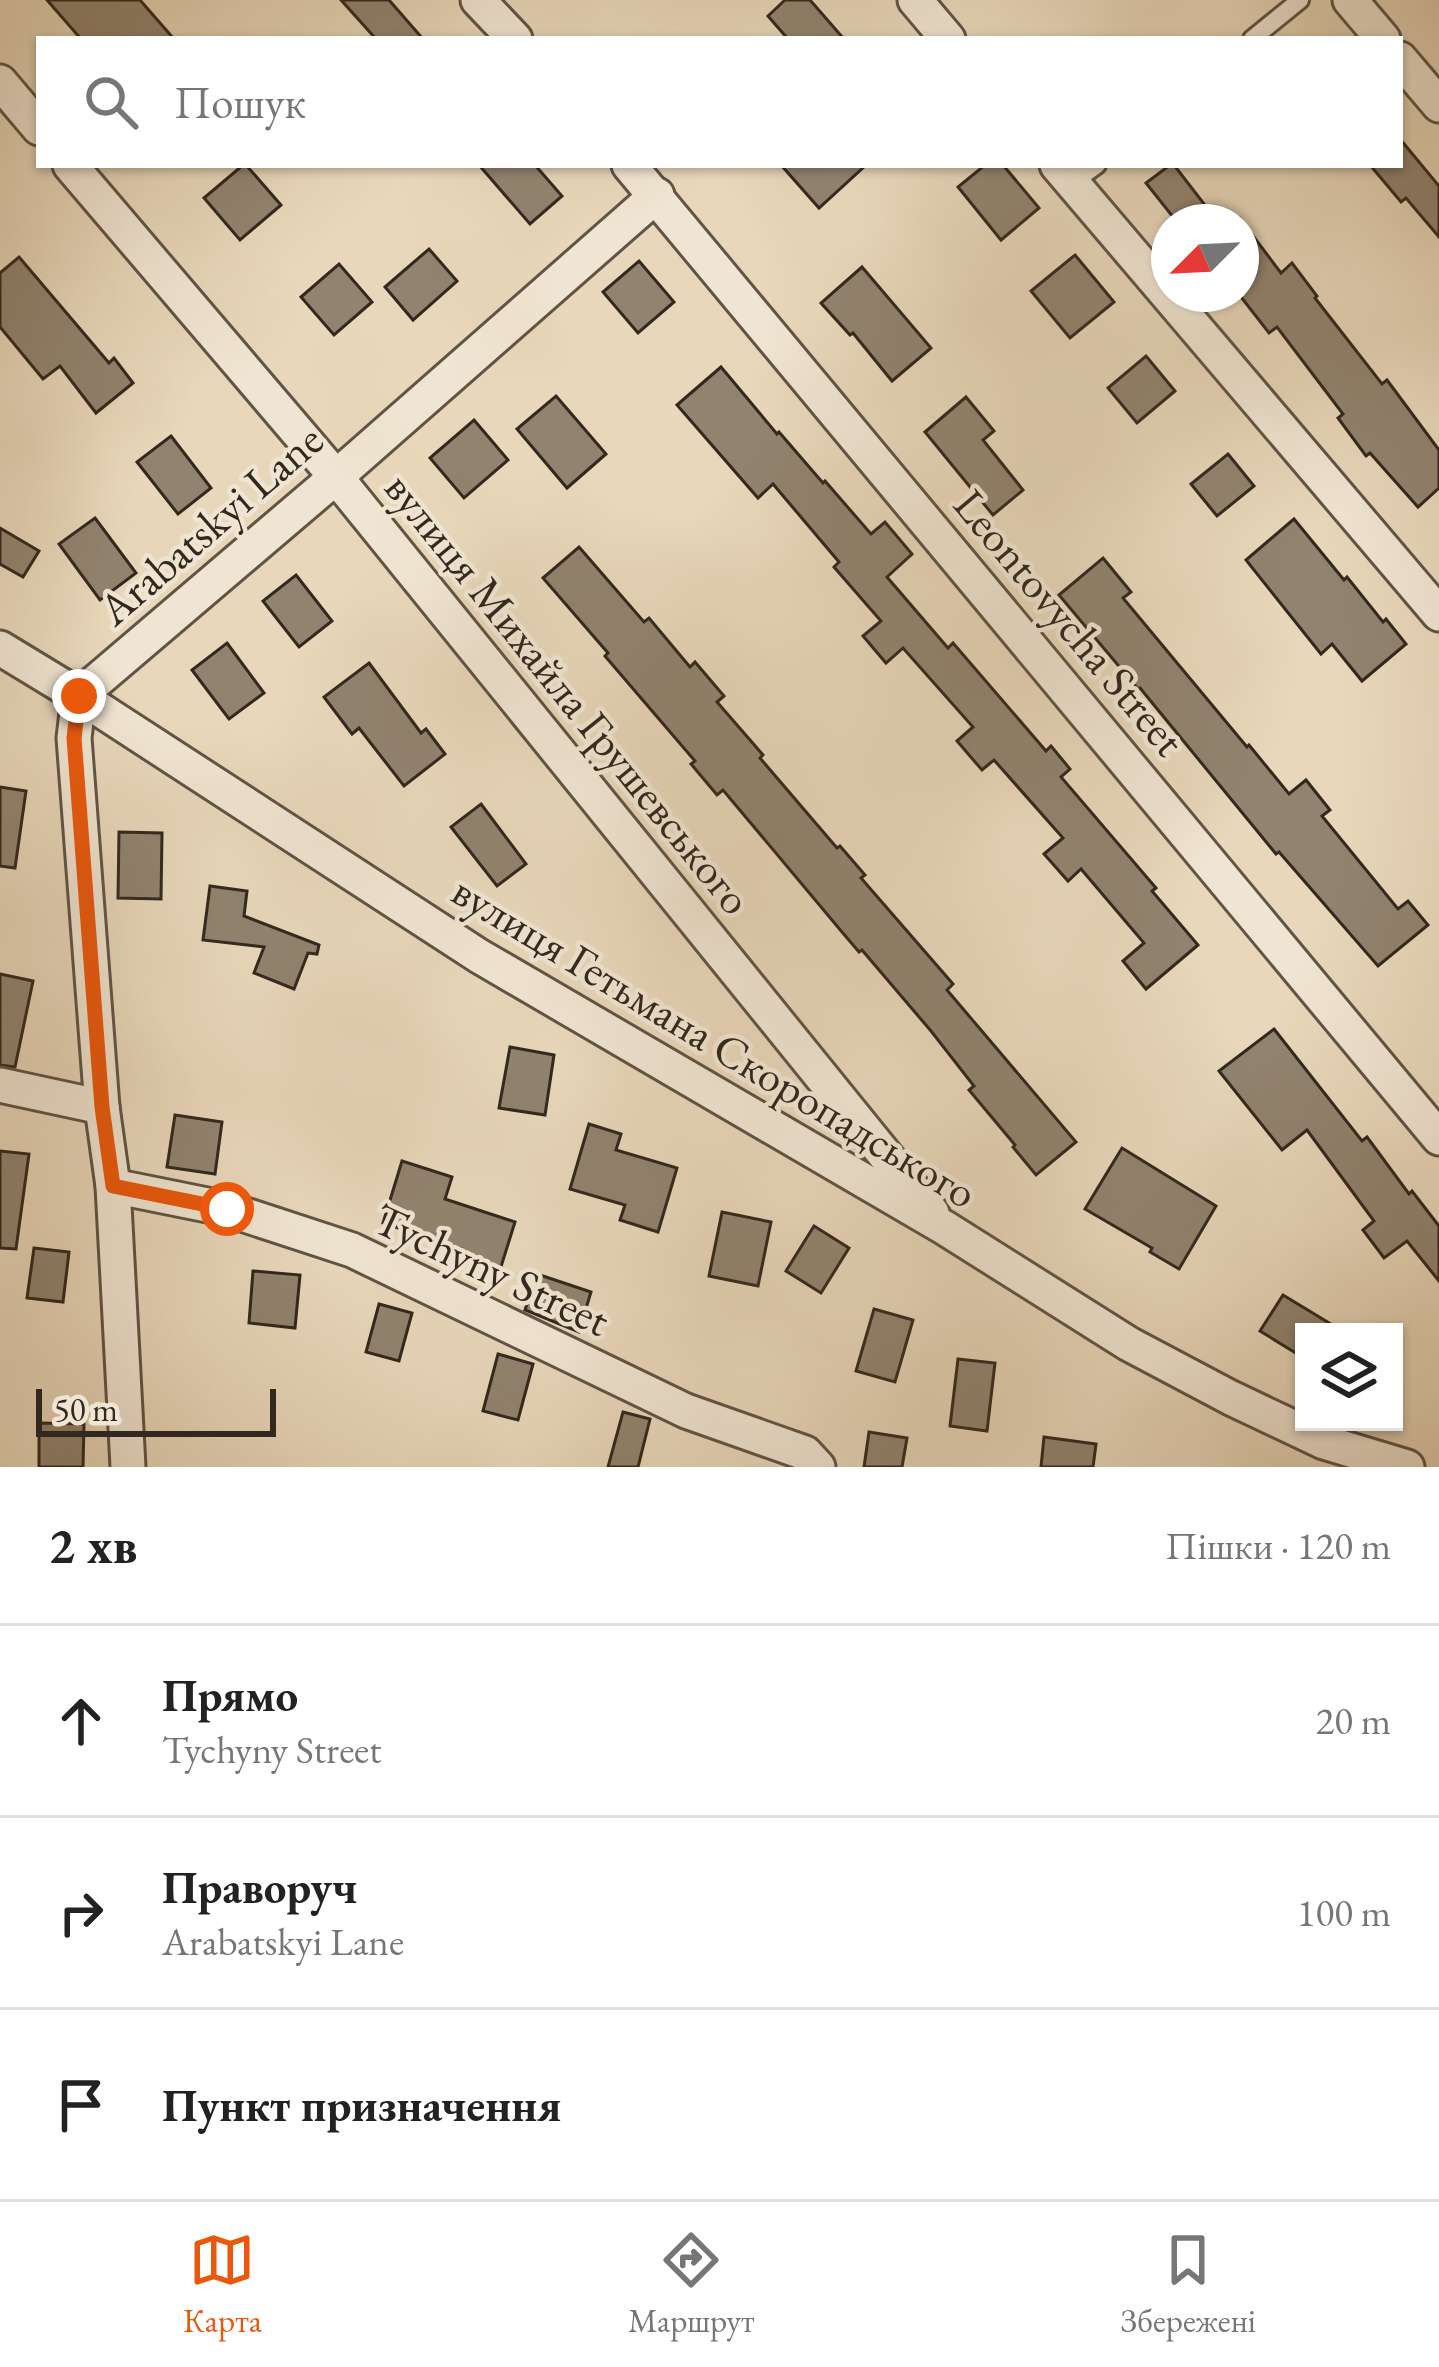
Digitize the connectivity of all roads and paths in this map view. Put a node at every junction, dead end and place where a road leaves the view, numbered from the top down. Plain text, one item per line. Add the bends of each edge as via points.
1 (478, 0) edge
2 (914, 0) edge
3 (1300, 0) edge
4 (1350, 0) edge
5 (512, 36) edge
6 (945, 36) edge
7 (1256, 36) edge
8 (1380, 36) edge
9 (1403, 63) edge
10 (0, 82) edge
11 (1439, 105) edge
12 (36, 124) edge
13 (73, 168) edge
14 (632, 168) edge
15 (1075, 171) edge
16 (657, 195) junction
17 (335, 477) junction
18 (1439, 614) edge
19 (0, 648) edge
20 (79, 696) junction
21 (0, 1085) edge
22 (102, 1107) junction
23 (1439, 1138) edge
24 (113, 1186) junction
25 (945, 1228) junction
26 (128, 1467) edge
27 (818, 1467) edge
28 (1407, 1467) edge

1 - 5 street
2 - 6 street
3 - 7 lane
4 - 8 street
9 - 11 street
10 - 12 street
13 - 17 street, вулиця Михайла Грушевського
14 - 16 street, Leontovycha Street
15 - 18 street
16 - 17 street, Arabatskyi Lane
16 - 23 street, Leontovycha Street
17 - 20 street, Arabatskyi Lane
17 - 25 street, вулиця Михайла Грушевського
19 - 20 street, вулиця Гетьмана Скоропадського
20 - 22 street via 74,738
20 - 25 street, вулиця Гетьмана Скоропадського via 478,956
21 - 22 street
22 - 24 street
24 - 26 street
24 - 27 street, Tychyny Street via 227,1209 352,1250 686,1411 805,1453
25 - 28 street, вулиця Гетьмана Скоропадського via 1231,1398 1324,1442

